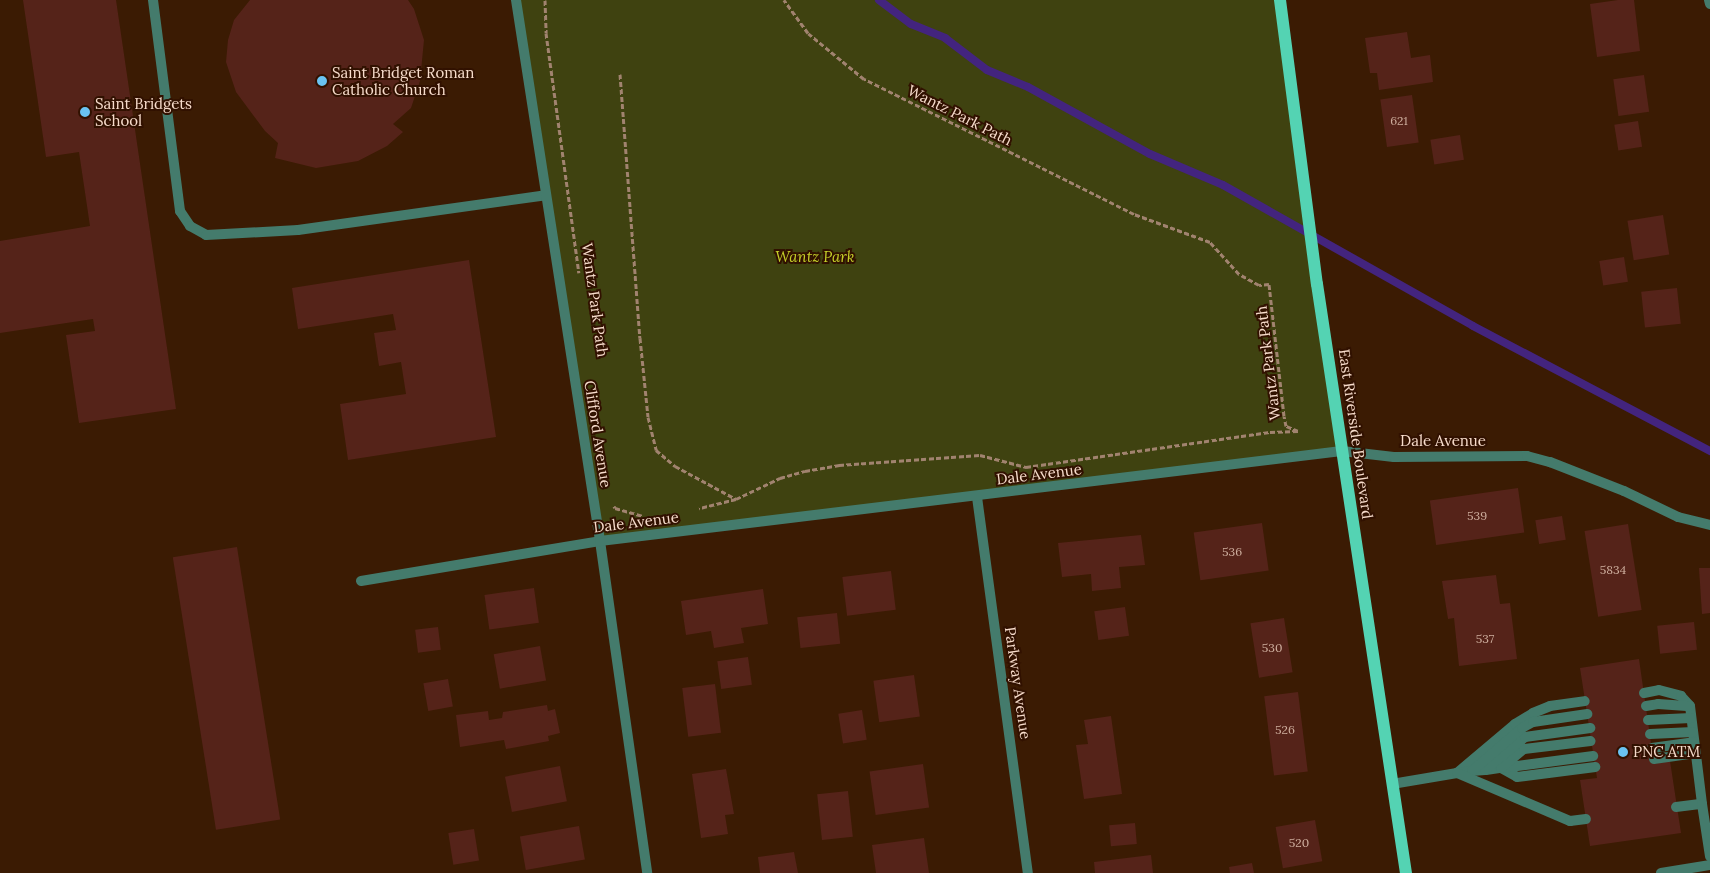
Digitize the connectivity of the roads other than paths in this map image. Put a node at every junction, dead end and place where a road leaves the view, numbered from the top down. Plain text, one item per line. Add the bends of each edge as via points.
1 (153, 0) edge
2 (516, 0) edge
3 (1280, 0) edge
4 (1710, 0) edge
5 (1710, 4) edge
6 (546, 195) junction
7 (1342, 451) junction
8 (977, 496) junction
9 (1710, 525) edge
10 (600, 541) junction
11 (361, 581) dead end
12 (1644, 692) dead end
13 (1585, 701) dead end
14 (1646, 706) dead end
15 (1690, 706) junction
16 (1587, 714) dead end
17 (1691, 718) junction
18 (1648, 720) dead end
19 (1590, 728) dead end
20 (1693, 732) junction
21 (1650, 734) dead end
22 (1591, 741) dead end
23 (1694, 742) junction
24 (1652, 748) dead end
25 (1696, 754) junction
26 (1593, 756) dead end
27 (1654, 759) dead end
28 (1595, 767) dead end
29 (1501, 768) junction
30 (1485, 770) junction
31 (1472, 771) junction
32 (1458, 773) junction
33 (1392, 784) junction
34 (1702, 804) junction
35 (1676, 807) dead end
36 (1586, 819) dead end
37 (1710, 850) edge
38 (1710, 866) edge
39 (647, 873) edge
40 (1028, 873) edge
41 (1406, 873) edge
42 (1661, 873) edge

1 - 6 street via 180,210 190,226 206,235 298,230
2 - 6 street, Clifford Avenue
3 - 7 main road, East Riverside Boulevard
4 - 5 street
6 - 10 street, Clifford Avenue
7 - 8 street, Dale Avenue
7 - 9 street, Dale Avenue via 1394,457 1527,456 1624,491 1678,517
7 - 33 main road, East Riverside Boulevard
8 - 10 street, Dale Avenue
8 - 40 street, Parkway Avenue
10 - 11 street, Dale Avenue
10 - 39 street, Clifford Avenue
12 - 15 street via 1659,690 1681,696
13 - 32 street via 1550,706 1533,713 1515,724
14 - 15 street
15 - 17 street
16 - 31 street via 1533,722
17 - 18 street
17 - 20 street
19 - 30 street via 1525,737
20 - 21 street
20 - 23 street
22 - 29 street via 1524,749
23 - 24 street
23 - 25 street
25 - 27 street
25 - 34 street
26 - 29 street
28 - 29 street via 1517,777
29 - 30 street
30 - 31 street
31 - 32 street
32 - 33 street
32 - 36 street via 1570,821
33 - 41 main road, East Riverside Boulevard
34 - 35 street
34 - 37 street
38 - 42 street

